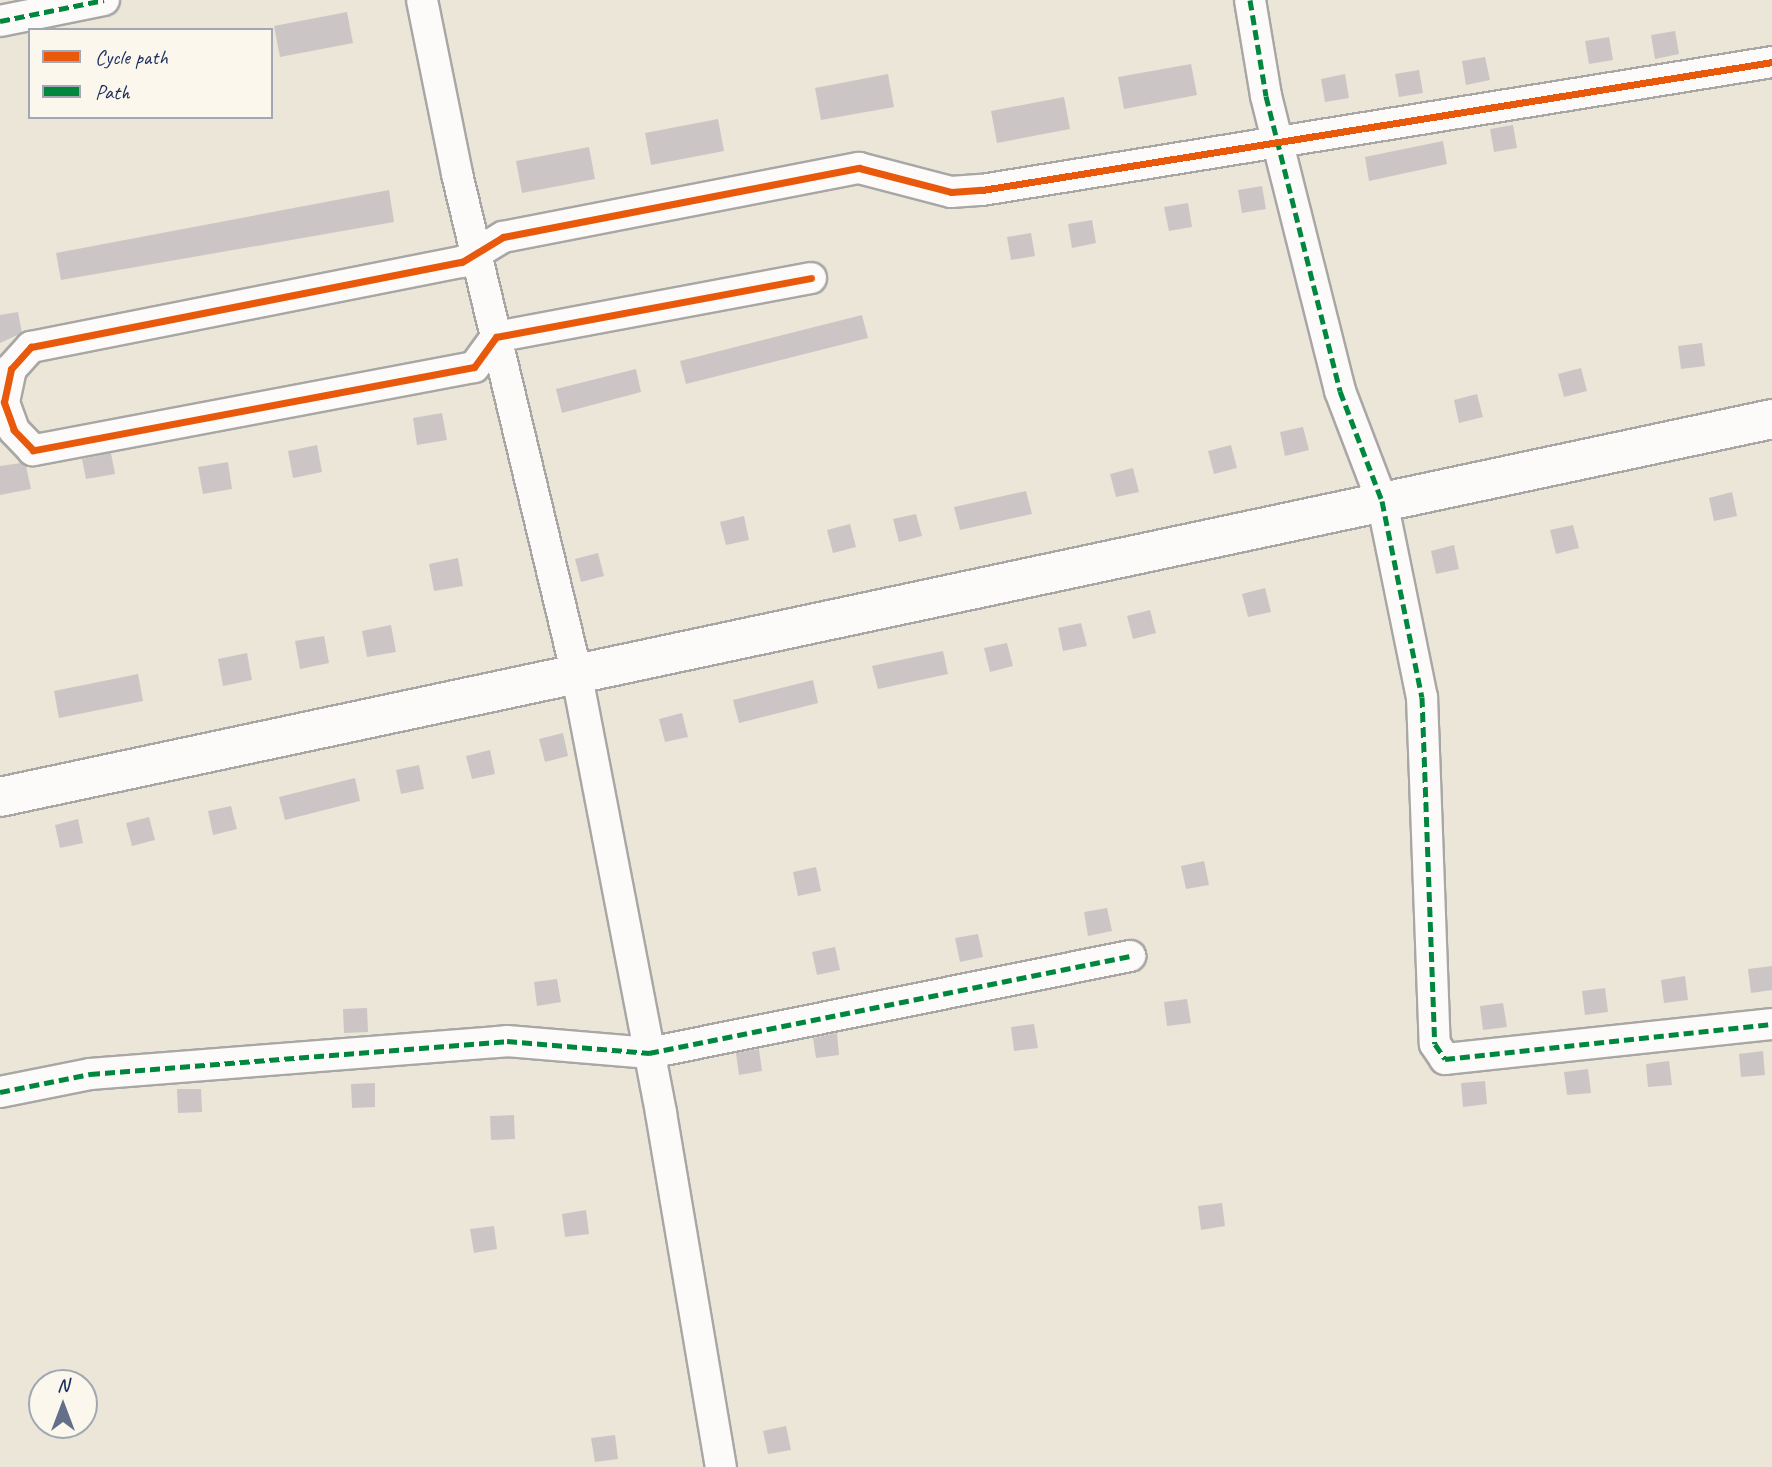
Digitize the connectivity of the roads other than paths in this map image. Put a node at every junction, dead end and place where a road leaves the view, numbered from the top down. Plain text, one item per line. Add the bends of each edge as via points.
1 (104, 0) edge
2 (422, 0) edge
3 (1250, 0) edge
4 (0, 21) edge
5 (1772, 62) edge
6 (1277, 140) junction
7 (476, 252) junction
8 (811, 278) dead end
9 (496, 337) junction
10 (1772, 419) edge
11 (1382, 501) junction
12 (576, 671) junction
13 (0, 797) edge
14 (1130, 956) dead end
15 (1772, 1024) edge
16 (649, 1053) junction
17 (0, 1092) edge
18 (722, 1467) edge

1 - 4 street
2 - 7 street
3 - 6 street
5 - 6 street
6 - 7 street via 982,190 951,192 859,168 503,237
6 - 11 street via 1340,391
7 - 9 street
7 - 9 street via 462,262 31,347 12,369 4,402 14,430 33,450 474,367
8 - 9 street
9 - 12 street
10 - 11 main road
11 - 12 main road
11 - 15 street via 1422,697 1435,1044 1445,1059
12 - 13 main road
12 - 16 street
14 - 16 street
16 - 17 street via 507,1041 90,1074
16 - 18 street

